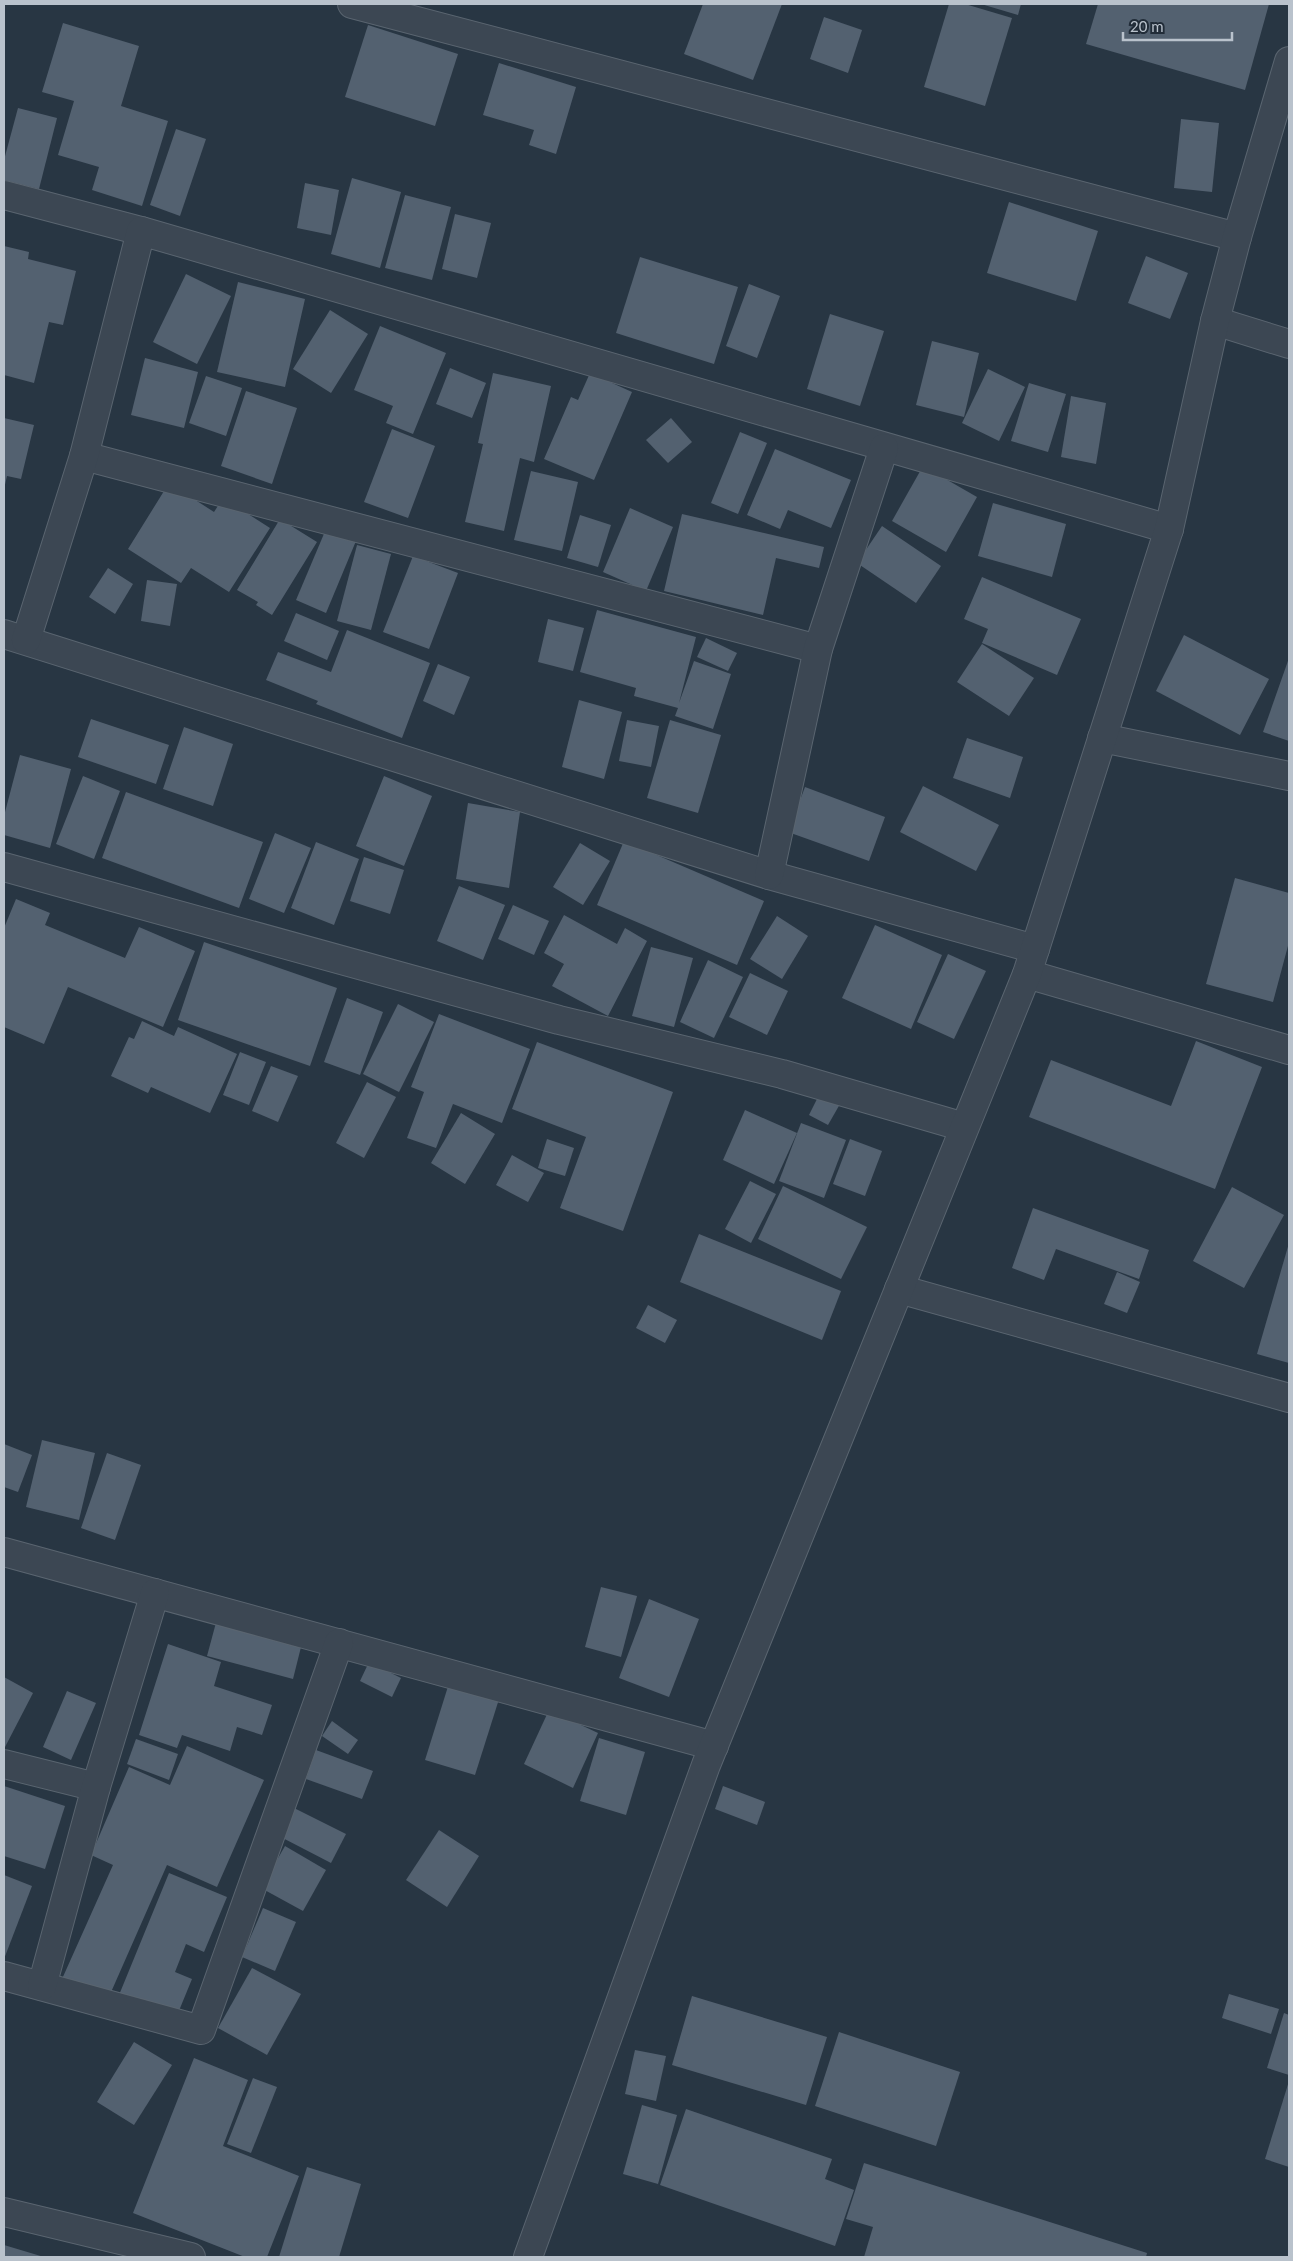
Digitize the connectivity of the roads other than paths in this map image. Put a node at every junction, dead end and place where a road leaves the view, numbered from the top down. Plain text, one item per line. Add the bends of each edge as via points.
1 (352, 4) edge
2 (1289, 61) edge
3 (4, 195) edge
4 (141, 231) junction
5 (1237, 238) junction
6 (1215, 321) junction
7 (1289, 344) edge
8 (884, 448) junction
9 (84, 456) junction
10 (1168, 529) junction
11 (15, 637) edge
12 (818, 649) junction
13 (1102, 738) junction
14 (1289, 776) edge
15 (4, 867) edge
16 (769, 875) junction
17 (1031, 961) junction
18 (1287, 1042) edge
19 (964, 1127) junction
20 (899, 1289) junction
21 (1289, 1398) edge
22 (4, 1552) edge
23 (155, 1593) junction
24 (339, 1644) junction
25 (714, 1746) junction
26 (4, 1764) edge
27 (96, 1787) junction
28 (4, 1976) edge
29 (42, 1986) junction
30 (4, 2212) edge
31 (191, 2257) edge
32 (528, 2257) edge

1 - 5 street
2 - 5 street
3 - 4 street
4 - 8 street
4 - 9 street
5 - 6 street
6 - 7 street
6 - 10 street
8 - 10 street
8 - 12 street
9 - 11 street
9 - 12 street
10 - 13 street
11 - 16 street
12 - 16 street
13 - 14 street
13 - 17 street
15 - 19 street via 559,1020 782,1074
16 - 17 street
17 - 18 street
17 - 19 street
19 - 20 street
20 - 21 street
20 - 25 street
22 - 23 street
23 - 24 street
23 - 27 street
24 - 25 street
24 - 29 street via 201,2030
25 - 32 street
26 - 27 street
27 - 29 street
28 - 29 street
30 - 31 street

